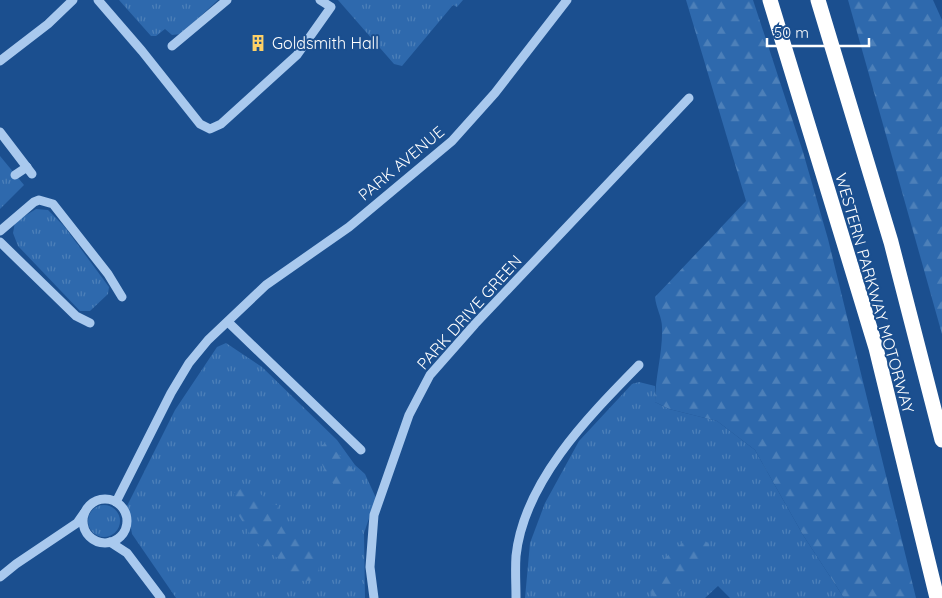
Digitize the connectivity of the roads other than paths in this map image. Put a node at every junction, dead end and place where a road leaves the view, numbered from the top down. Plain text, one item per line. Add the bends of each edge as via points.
1 (73, 0) edge
2 (98, 0) edge
3 (227, 0) edge
4 (320, 0) edge
5 (567, 0) edge
6 (770, 0) edge
7 (818, 0) edge
8 (172, 46) dead end
9 (0, 61) edge
10 (689, 98) dead end
11 (0, 132) edge
12 (15, 175) dead end
13 (0, 231) edge
14 (0, 242) edge
15 (122, 297) dead end
16 (228, 322) junction
17 (90, 323) dead end
18 (639, 365) dead end
19 (942, 440) edge
20 (361, 450) dead end
21 (116, 502) junction
22 (85, 511) junction
23 (110, 542) junction
24 (0, 577) edge
25 (161, 598) edge
26 (374, 598) edge
27 (516, 598) edge
28 (937, 598) edge

1 - 9 street
2 - 4 street via 200,124 210,129 221,124 297,55 331,7
3 - 8 street
5 - 16 street, PARK AVENUE via 495,93 452,141 349,227 266,285
6 - 28 highway, WESTERN PARKWAY MOTORWAY via 876,348
7 - 19 highway, WESTERN PARKWAY MOTORWAY via 891,242
10 - 26 street, PARK DRIVE GREEN via 430,375 409,415 374,515 370,567
11 - 12 street via 30,170
13 - 15 street via 34,202 39,200 53,204
14 - 17 street via 76,316
16 - 20 street
16 - 21 street, PARK AVENUE via 189,364 166,401
18 - 27 street via 576,430 548,470 525,519 516,555
21 - 22 street via 110,499 95,501
21 - 23 street via 126,513 127,520 122,535
22 - 23 street via 83,525 90,537
22 - 24 street via 77,523
23 - 25 street via 127,553

